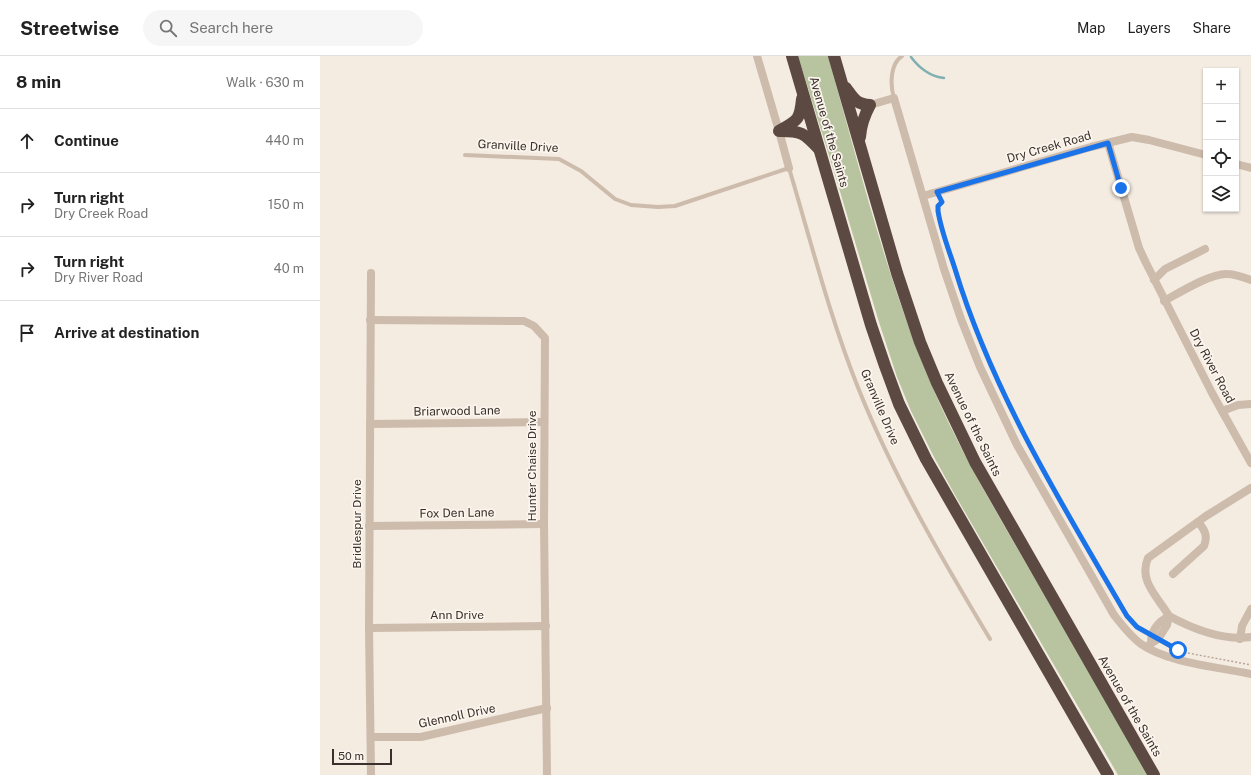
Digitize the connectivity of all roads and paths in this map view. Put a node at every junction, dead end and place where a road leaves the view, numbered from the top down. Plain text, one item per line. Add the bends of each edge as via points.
1 (757, 56) edge
2 (792, 56) edge
3 (834, 56) edge
4 (902, 56) edge
5 (842, 84) junction
6 (803, 94) junction
7 (894, 98) junction
8 (870, 106) junction
9 (780, 131) junction
10 (1108, 143) junction
11 (859, 144) junction
12 (820, 151) junction
13 (1203, 154) edge
14 (465, 155) dead end
15 (1239, 165) edge
16 (789, 168) junction
17 (1251, 168) edge
18 (937, 192) junction
19 (923, 196) junction
20 (1205, 249) dead end
21 (371, 273) dead end
22 (1154, 280) junction
23 (1251, 280) edge
24 (1164, 301) junction
25 (370, 320) junction
26 (1251, 404) edge
27 (1222, 411) junction
28 (544, 422) junction
29 (370, 424) junction
30 (1251, 463) edge
31 (1251, 488) edge
32 (1198, 522) junction
33 (544, 524) junction
34 (370, 526) junction
35 (1173, 574) dead end
36 (1251, 609) edge
37 (1169, 616) junction
38 (546, 626) junction
39 (369, 628) junction
40 (1251, 637) edge
41 (990, 639) dead end
42 (1240, 639) junction
43 (1152, 641) junction
44 (1251, 665) edge
45 (1251, 674) edge
46 (546, 708) junction
47 (371, 737) junction
48 (371, 775) edge
49 (547, 775) edge
50 (1108, 775) edge
51 (1154, 775) edge

1 - 9 street, Granville Drive
2 - 6 highway, Avenue of the Saints
3 - 5 highway, Avenue of the Saints
4 - 7 lane via 893,70
5 - 8 highway via 856,101
5 - 11 highway, Avenue of the Saints
6 - 9 highway via 800,116
6 - 12 highway, Avenue of the Saints
7 - 8 street
7 - 19 street
8 - 11 highway via 861,124
9 - 12 highway via 802,133
9 - 16 street, Granville Drive
10 - 13 street, Dry Creek Road via 1132,137
10 - 18 street, Dry Creek Road
10 - 22 street, Dry River Road via 1139,248
11 - 51 highway, Avenue of the Saints via 906,300 923,349 955,423 996,501
12 - 50 highway, Avenue of the Saints via 876,339 906,420
14 - 16 lane, Granville Drive via 559,159 581,171 615,199 631,205 658,207 675,206
15 - 17 street
16 - 41 lane, Granville Drive via 858,390 913,505
18 - 19 street, Dry Creek Road
18 - 43 path via 942,202 938,206 939,215 960,288 1006,401 1029,446 1127,616
19 - 43 street via 961,319 998,406 1042,491 1114,615 1141,644
20 - 22 street via 1165,269
21 - 25 street, Bridlespur Drive
22 - 24 street, Dry River Road
23 - 24 street via 1232,274 1222,274
24 - 27 street, Dry River Road
25 - 28 street, Hunter Chaise Drive via 524,321 534,326 545,338
25 - 29 street, Bridlespur Drive
26 - 27 street via 1238,405
27 - 30 street, Dry River Road
28 - 29 street, Briarwood Lane
28 - 33 street, Hunter Chaise Drive
29 - 34 street, Bridlespur Drive
31 - 32 street
32 - 35 street via 1206,534 1204,546
32 - 37 street via 1148,558 1145,566 1148,584
33 - 34 street, Fox Den Lane
33 - 38 street, Hunter Chaise Drive
34 - 39 street, Bridlespur Drive
36 - 42 street via 1242,626
37 - 42 street via 1187,626
37 - 43 street via 1167,625
38 - 39 street, Ann Drive
38 - 46 street, Hunter Chaise Drive
39 - 47 street, Bridlespur Drive
40 - 42 street
43 - 44 path via 1184,652
43 - 45 street via 1169,658
46 - 47 street, Glennoll Drive via 421,737
46 - 49 street, Hunter Chaise Drive
47 - 48 street, Bridlespur Drive

